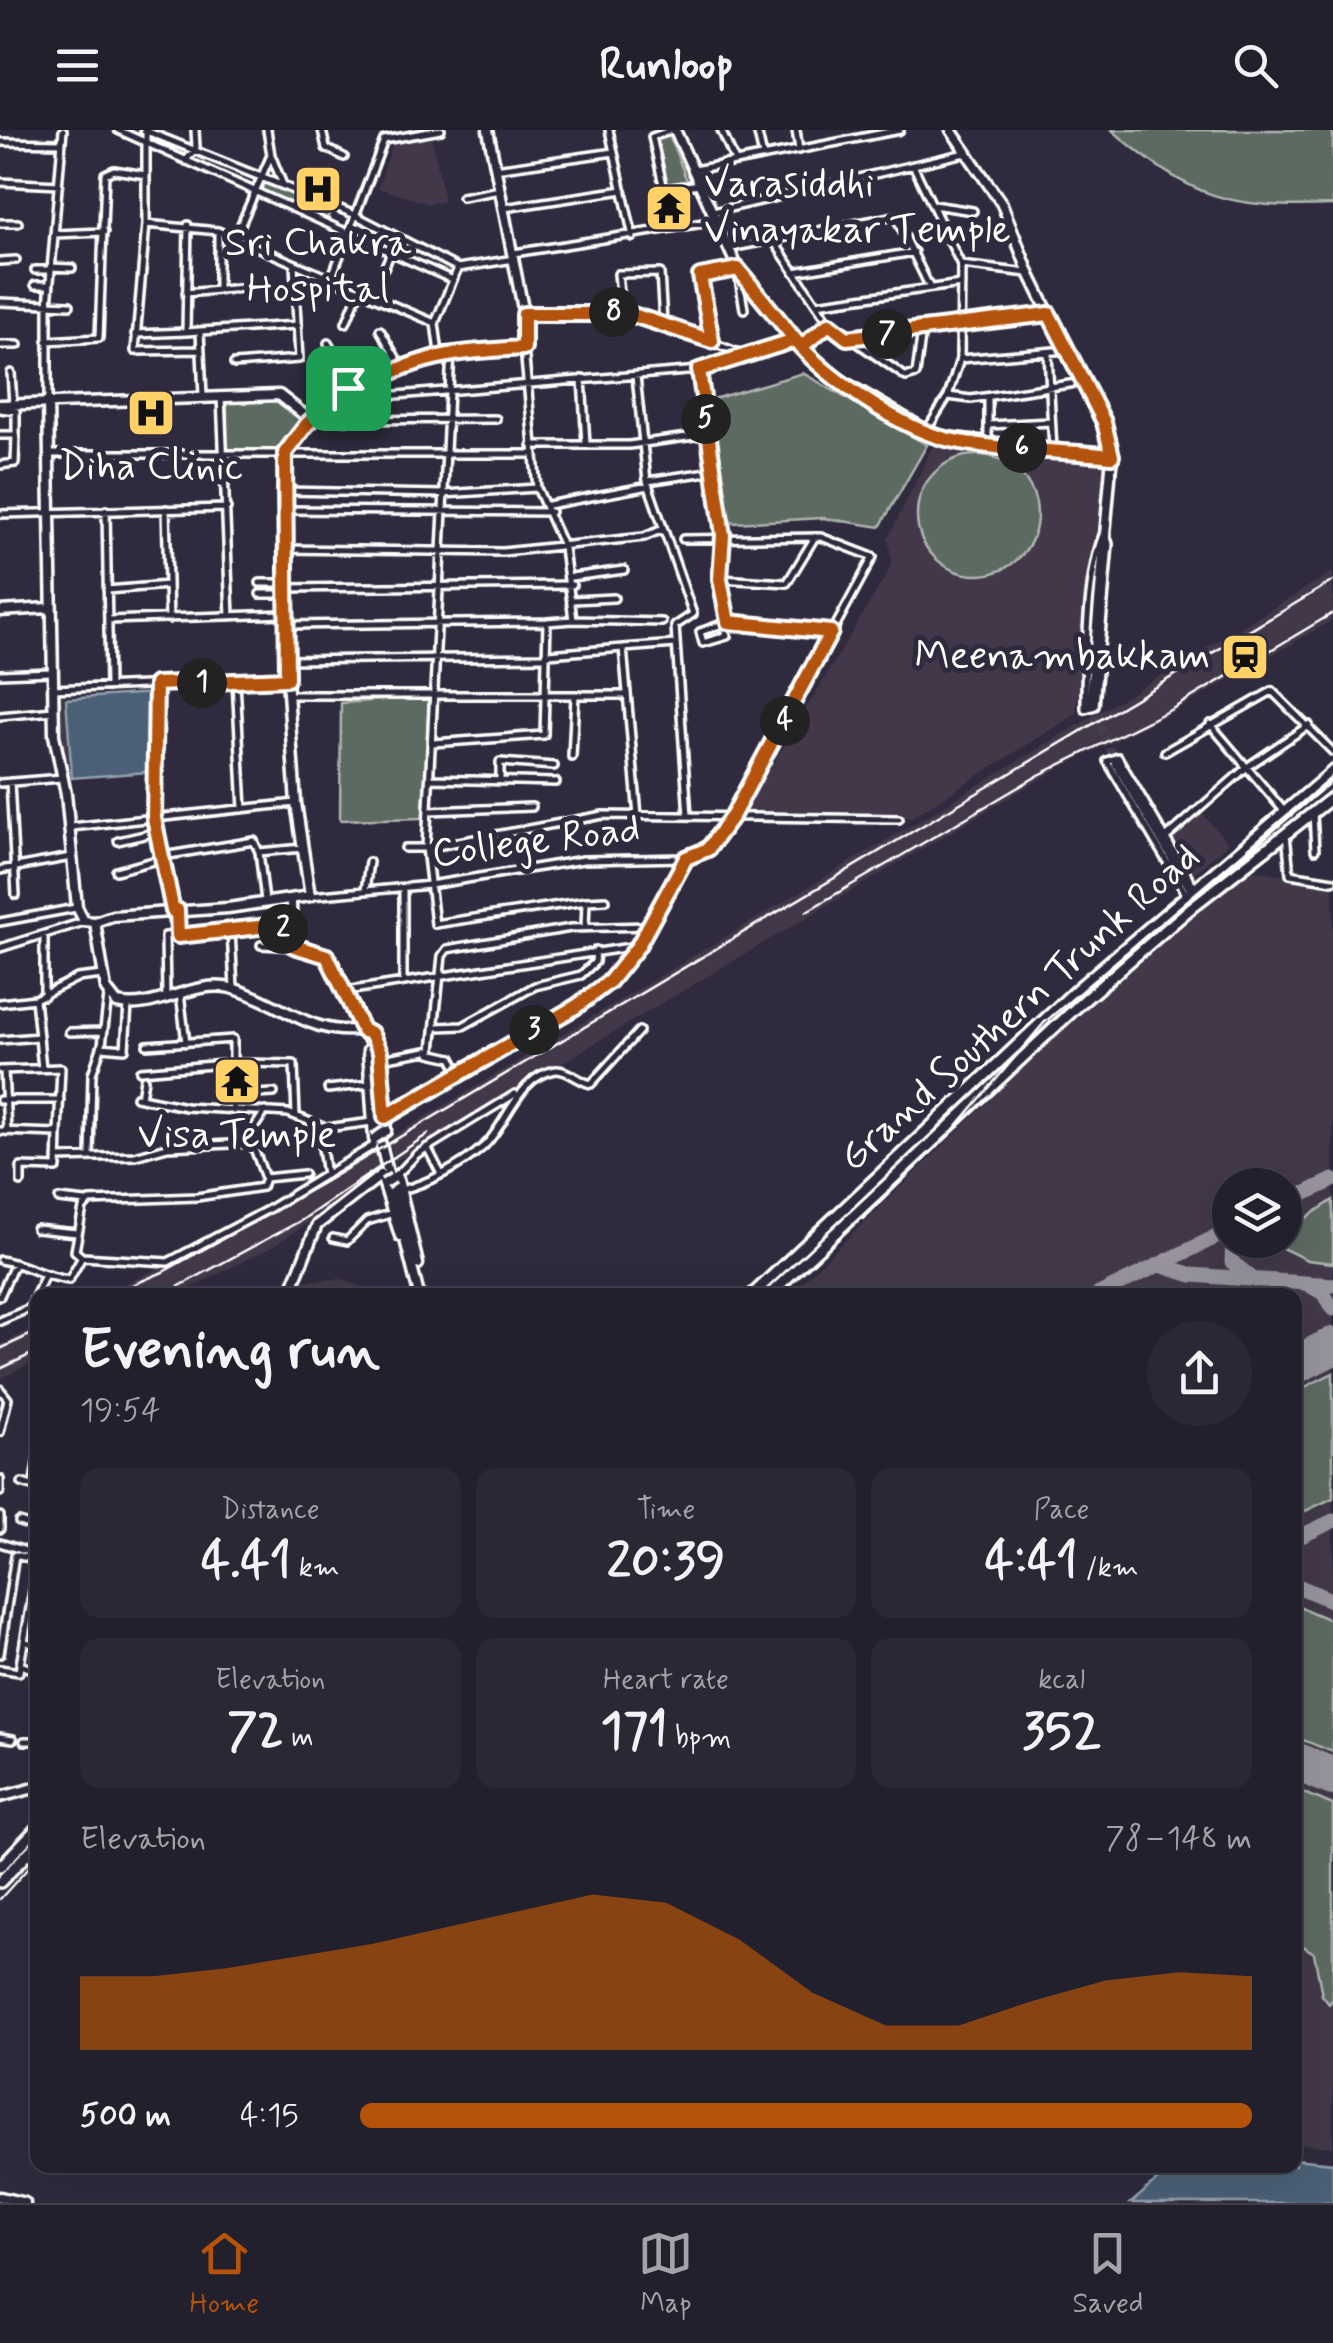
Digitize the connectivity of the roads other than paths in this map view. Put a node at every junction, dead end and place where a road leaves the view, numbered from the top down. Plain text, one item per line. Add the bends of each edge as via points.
1 (63, 130) edge
2 (118, 130) edge
3 (146, 130) edge
4 (195, 130) edge
5 (267, 130) edge
6 (322, 130) edge
7 (383, 130) edge
8 (442, 130) edge
9 (488, 130) edge
10 (609, 130) edge
11 (674, 130) edge
12 (721, 130) edge
13 (757, 130) edge
14 (796, 130) edge
15 (900, 130) edge
16 (951, 130) edge
17 (384, 140) junction
18 (0, 142) edge
19 (62, 143) junction
20 (148, 144) junction
21 (196, 148) junction
22 (799, 150) junction
23 (614, 152) junction
24 (968, 153) junction
25 (271, 156) junction
26 (763, 156) junction
27 (344, 157) dead end
28 (735, 160) junction
29 (186, 161) junction
30 (913, 165) junction
31 (496, 168) junction
32 (694, 170) junction
33 (146, 175) junction
34 (259, 178) junction
35 (0, 182) edge
36 (700, 184) junction
37 (59, 186) junction
38 (284, 187) junction
39 (500, 190) junction
40 (623, 190) junction
41 (255, 192) junction
42 (462, 197) dead end
43 (934, 205) junction
44 (504, 208) junction
45 (973, 211) dead end
46 (712, 212) junction
47 (353, 214) junction
48 (716, 222) junction
49 (0, 223) edge
50 (18, 223) dead end
51 (146, 224) junction
52 (188, 225) junction
53 (218, 230) junction
54 (104, 232) junction
55 (54, 234) junction
56 (350, 234) junction
57 (633, 236) junction
58 (770, 237) junction
59 (235, 238) junction
60 (727, 248) junction
61 (391, 252) junction
62 (914, 252) junction
63 (514, 256) junction
64 (16, 260) dead end
65 (0, 261) edge
66 (294, 265) junction
67 (961, 265) junction
68 (72, 268) dead end
69 (384, 268) dead end
70 (458, 268) junction
71 (50, 269) junction
72 (35, 270) dead end
73 (738, 270) junction
74 (794, 272) junction
75 (1028, 273) junction
76 (331, 280) junction
77 (453, 280) junction
78 (961, 284) junction
79 (35, 285) dead end
80 (49, 285) junction
81 (268, 286) dead end
82 (929, 286) junction
83 (218, 290) junction
84 (358, 291) junction
85 (186, 293) junction
86 (0, 302) edge
87 (816, 304) junction
88 (48, 305) junction
89 (70, 305) dead end
90 (744, 308) dead end
91 (622, 312) junction
92 (524, 314) junction
93 (1049, 314) junction
94 (662, 322) junction
95 (346, 323) dead end
96 (434, 323) junction
97 (829, 324) junction
98 (298, 325) junction
99 (962, 325) junction
100 (380, 330) dead end
101 (922, 330) junction
102 (186, 332) junction
103 (200, 332) junction
104 (135, 334) junction
105 (847, 338) junction
106 (47, 341) junction
107 (712, 341) junction
108 (328, 343) dead end
109 (798, 344) junction
110 (0, 345) edge
111 (18, 345) dead end
112 (524, 348) junction
113 (201, 350) junction
114 (1066, 350) junction
115 (450, 352) junction
116 (1048, 352) junction
117 (439, 353) junction
118 (742, 354) junction
119 (960, 359) junction
120 (234, 364) dead end
121 (401, 366) junction
122 (699, 370) junction
123 (12, 373) dead end
124 (344, 374) junction
125 (636, 376) junction
126 (582, 379) junction
127 (527, 382) junction
128 (1083, 382) junction
129 (1051, 386) junction
130 (452, 388) junction
131 (355, 391) junction
132 (203, 396) junction
133 (222, 396) junction
134 (948, 396) junction
135 (988, 396) junction
136 (336, 401) junction
137 (48, 402) junction
138 (13, 404) junction
139 (0, 407) edge
140 (315, 417) junction
141 (496, 419) dead end
142 (449, 420) junction
143 (1050, 422) junction
144 (989, 425) junction
145 (926, 430) junction
146 (709, 434) junction
147 (0, 435) edge
148 (16, 435) junction
149 (642, 443) junction
150 (586, 444) junction
151 (532, 445) junction
152 (988, 445) junction
153 (1053, 450) junction
154 (225, 452) junction
155 (285, 453) junction
156 (46, 454) junction
157 (532, 454) junction
158 (1112, 456) junction
159 (446, 457) junction
160 (0, 466) edge
161 (714, 471) junction
162 (648, 484) junction
163 (536, 488) junction
164 (284, 491) junction
165 (444, 494) junction
166 (227, 508) junction
167 (166, 509) junction
168 (549, 509) junction
169 (106, 510) junction
170 (284, 510) junction
171 (48, 511) junction
172 (0, 514) edge
173 (443, 514) junction
174 (663, 529) junction
175 (1105, 531) junction
176 (723, 535) junction
177 (816, 537) junction
178 (683, 539) dead end
179 (564, 548) junction
180 (285, 549) junction
181 (441, 550) junction
182 (624, 570) dead end
183 (720, 579) junction
184 (571, 581) junction
185 (260, 583) dead end
186 (168, 585) junction
187 (440, 587) junction
188 (282, 588) junction
189 (107, 590) junction
190 (260, 594) dead end
191 (614, 598) dead end
192 (572, 600) junction
193 (49, 608) junction
194 (0, 611) edge
195 (284, 614) junction
196 (230, 616) junction
197 (168, 618) junction
198 (108, 620) junction
199 (573, 620) junction
200 (546, 622) junction
201 (662, 622) dead end
202 (726, 623) junction
203 (439, 624) junction
204 (286, 625) junction
205 (831, 632) junction
206 (677, 644) junction
207 (623, 648) junction
208 (546, 655) junction
209 (437, 659) junction
210 (286, 660) junction
211 (51, 672) junction
212 (0, 674) edge
213 (287, 679) junction
214 (236, 681) junction
215 (156, 684) junction
216 (108, 686) junction
217 (53, 689) junction
218 (288, 695) junction
219 (436, 695) junction
220 (627, 695) junction
221 (545, 696) junction
222 (575, 696) junction
223 (1090, 704) tunnel mouth
224 (53, 711) junction
225 (0, 716) edge
226 (1210, 724) junction
227 (1309, 725) junction
228 (433, 743) junction
229 (1166, 752) dead end
230 (1333, 752) edge
231 (572, 757) dead end
232 (1116, 763) tunnel mouth
233 (554, 766) dead end
234 (1247, 767) junction
235 (1333, 770) edge
236 (63, 778) junction
237 (431, 779) junction
238 (500, 780) junction
239 (0, 782) edge
240 (10, 782) junction
241 (556, 782) dead end
242 (1333, 796) edge
243 (296, 803) junction
244 (1333, 804) edge
245 (532, 807) dead end
246 (242, 808) junction
247 (1317, 810) junction
248 (428, 811) junction
249 (1284, 812) junction
250 (733, 815) junction
251 (638, 816) junction
252 (688, 816) junction
253 (154, 818) junction
254 (898, 819) dead end
255 (69, 827) junction
256 (157, 832) junction
257 (1286, 834) junction
258 (1166, 838) junction
259 (118, 841) dead end
260 (303, 848) junction
261 (404, 848) dead end
262 (426, 848) junction
263 (1314, 850) dead end
264 (259, 852) junction
265 (70, 856) junction
266 (164, 857) junction
267 (686, 858) junction
268 (369, 862) dead end
269 (14, 867) junction
270 (0, 870) edge
271 (116, 870) dead end
272 (1333, 881) edge
273 (430, 884) junction
274 (403, 888) junction
275 (1190, 890) junction
276 (366, 891) junction
277 (16, 895) dead end
278 (310, 896) junction
279 (606, 900) dead end
280 (292, 901) junction
281 (586, 901) junction
282 (266, 904) junction
283 (77, 908) junction
284 (175, 911) junction
285 (84, 921) junction
286 (0, 922) edge
287 (95, 922) junction
288 (649, 926) junction
289 (585, 927) junction
290 (230, 931) junction
291 (291, 932) junction
292 (44, 935) junction
293 (178, 936) junction
294 (261, 946) dead end
295 (296, 946) junction
296 (638, 946) junction
297 (0, 948) edge
298 (596, 950) junction
299 (440, 974) junction
300 (103, 975) junction
301 (403, 979) junction
302 (234, 988) junction
303 (346, 991) junction
304 (180, 993) junction
305 (44, 996) junction
306 (108, 996) junction
307 (166, 996) junction
308 (35, 998) junction
309 (0, 1003) edge
310 (128, 1005) junction
311 (437, 1027) junction
312 (362, 1030) junction
313 (103, 1031) junction
314 (639, 1031) dead end
315 (69, 1032) dead end
316 (38, 1037) junction
317 (0, 1040) edge
318 (186, 1044) junction
319 (147, 1045) dead end
320 (101, 1047) junction
321 (430, 1053) junction
322 (381, 1059) junction
323 (233, 1064) junction
324 (42, 1069) junction
325 (2, 1070) edge
326 (140, 1071) dead end
327 (459, 1072) junction
328 (144, 1079) dead end
329 (370, 1084) junction
330 (328, 1089) dead end
331 (518, 1092) junction
332 (274, 1094) dead end
333 (232, 1095) junction
334 (3, 1100) edge
335 (60, 1100) junction
336 (234, 1111) junction
337 (265, 1111) junction
338 (296, 1116) junction
339 (385, 1117) junction
340 (372, 1122) junction
341 (319, 1127) junction
342 (4, 1131) edge
343 (58, 1133) junction
344 (374, 1139) junction
345 (252, 1143) junction
346 (427, 1148) junction
347 (90, 1156) junction
348 (58, 1158) junction
349 (304, 1174) dead end
350 (441, 1174) junction
351 (326, 1175) junction
352 (395, 1176) junction
353 (265, 1178) junction
354 (21, 1182) dead end
355 (384, 1184) junction
356 (400, 1190) junction
357 (60, 1199) dead end
358 (86, 1202) junction
359 (393, 1214) junction
360 (36, 1229) dead end
361 (77, 1234) junction
362 (333, 1238) dead end
363 (82, 1257) junction
364 (0, 1260) edge
365 (16, 1262) junction
366 (44, 1277) junction
367 (418, 1283) junction
368 (39, 1288) edge
369 (292, 1288) edge
370 (418, 1288) edge
371 (759, 1288) edge
372 (776, 1288) edge
373 (0, 1296) edge
374 (30, 1308) edge
375 (0, 1321) edge
376 (0, 1389) edge
377 (8, 1399) junction
378 (0, 1403) edge
379 (0, 1432) edge
380 (0, 1479) edge
381 (22, 1484) dead end
382 (30, 1486) edge
383 (0, 1492) edge
384 (0, 1516) edge
385 (19, 1522) dead end
386 (30, 1525) edge
387 (0, 1528) edge
388 (0, 1542) edge
389 (30, 1556) edge
390 (30, 1558) edge
391 (30, 1606) edge
392 (28, 1617) joint
393 (24, 1642) junction
394 (30, 1644) edge
395 (0, 1654) edge
396 (20, 1665) junction
397 (30, 1668) edge
398 (0, 1669) edge
399 (0, 1737) edge
400 (14, 1739) dead end
401 (24, 1741) dead end
402 (30, 1741) edge
403 (30, 1789) edge
404 (0, 1798) edge
405 (30, 1835) edge
406 (30, 1851) edge
407 (0, 1867) edge
408 (0, 1882) edge
409 (0, 2197) edge
410 (25, 2203) edge

1 - 19 street
2 - 20 street
3 - 20 street
3 - 21 street
4 - 21 street
5 - 25 street
6 - 27 street via 326,148
7 - 17 street
8 - 17 street
9 - 31 street
10 - 23 street
11 - 32 street
11 - 36 street via 652,137 664,188
12 - 28 street
13 - 26 street
14 - 22 street
15 - 22 street
16 - 24 street
17 - 47 street
18 - 19 street
19 - 37 street
20 - 29 street
20 - 33 street
21 - 29 street
21 - 34 street
22 - 26 street
23 - 31 street
23 - 40 street
24 - 30 street
24 - 75 street via 1002,204
25 - 34 street
25 - 38 street
26 - 28 street
28 - 32 street
29 - 41 street
30 - 43 street
30 - 46 street
31 - 39 street
32 - 36 street
33 - 51 street
33 - 54 street via 104,174
34 - 38 street
34 - 41 street
35 - 37 street
36 - 46 street
37 - 55 street
38 - 47 street
39 - 42 street
39 - 44 street
40 - 44 street
40 - 57 street
41 - 56 street
41 - 59 street
43 - 45 street
43 - 67 street
44 - 63 street
46 - 48 street
47 - 56 street
47 - 70 street
48 - 57 street
48 - 60 street
49 - 50 street
51 - 52 street
51 - 104 street
52 - 53 street
52 - 85 street
53 - 59 street
53 - 83 street
54 - 55 street
54 - 106 street via 98,338
55 - 71 street
56 - 61 street
56 - 76 street
57 - 63 street
58 - 60 street
58 - 62 street via 892,215
58 - 74 street
59 - 66 street
60 - 73 street
61 - 69 street
61 - 77 street
62 - 74 street
62 - 82 street
63 - 70 street
63 - 92 street
64 - 65 street
66 - 76 street
66 - 98 street
67 - 75 street
67 - 78 street
68 - 71 street
70 - 77 street
71 - 72 street
71 - 80 street
73 - 90 street
73 - 107 street via 700,276
73 - 109 street
74 - 87 street
75 - 93 street
76 - 84 street
77 - 96 street
78 - 82 street
78 - 99 street
79 - 80 street
80 - 88 street
81 - 83 street
82 - 87 street
83 - 85 street
84 - 95 street
84 - 96 street
85 - 102 street
86 - 88 street
87 - 97 street
88 - 89 street
88 - 106 street
91 - 92 street
91 - 94 street
91 - 94 street via 618,274 660,273
92 - 112 street
93 - 99 street
93 - 114 street
94 - 107 street
96 - 117 street
97 - 105 street
97 - 109 street
98 - 103 street
98 - 120 street via 298,360
99 - 101 street
99 - 119 street
100 - 121 street
101 - 105 street
101 - 105 street via 916,374 910,377
102 - 103 street
102 - 104 street
103 - 113 street
104 - 113 street via 140,354
106 - 137 street
107 - 118 street
108 - 124 street
109 - 118 street
109 - 145 street via 869,400
110 - 111 street
112 - 115 street
112 - 127 street
113 - 132 street
114 - 116 street
114 - 128 street
115 - 117 street
115 - 130 street
116 - 119 street
116 - 129 street
117 - 121 street
118 - 122 street
119 - 134 street
121 - 131 street
122 - 125 street
122 - 146 street
123 - 138 street
124 - 131 street
124 - 136 street via 348,391
124 - 136 street via 324,386
125 - 126 street
125 - 149 street
126 - 127 street
126 - 150 street
127 - 130 street
127 - 151 street
128 - 129 street
128 - 158 street
129 - 135 street
129 - 143 street
130 - 136 street
130 - 142 street
131 - 136 street
132 - 133 street
132 - 137 street
133 - 140 street via 279,395
133 - 154 street
134 - 135 street
134 - 145 street
135 - 144 street
136 - 140 street
137 - 138 street
137 - 156 street
138 - 139 street
139 - 148 street via 16,410
140 - 142 street
140 - 155 street
141 - 142 street
142 - 159 street
143 - 144 street
143 - 153 street
144 - 152 street
145 - 152 street
146 - 149 street
146 - 161 street
147 - 148 street
148 - 160 street via 15,463
149 - 150 street
149 - 162 street
150 - 151 street
151 - 157 street
152 - 153 street
153 - 158 street
154 - 155 street
154 - 156 street
154 - 166 street
155 - 159 street
155 - 164 street
156 - 171 street
157 - 159 street
157 - 163 street
158 - 175 street
159 - 165 street
161 - 162 street
161 - 176 street
162 - 168 street
162 - 174 street
163 - 165 street
163 - 168 street
164 - 165 street
164 - 170 street
165 - 173 street
166 - 167 street
166 - 196 street
167 - 169 street
167 - 186 street
168 - 173 street
168 - 179 street
169 - 171 street
169 - 189 street
170 - 173 street
170 - 180 street
171 - 172 street
171 - 193 street
173 - 181 street
174 - 179 street
174 - 206 street via 693,614 676,623
175 - 175 street via 1095,706 1085,709 1094,585
175 - 223 street
176 - 177 street
176 - 178 street
176 - 183 street
177 - 183 street via 787,583
177 - 205 street, College Road via 874,558
179 - 181 street
179 - 184 street
180 - 181 street
180 - 188 street
181 - 187 street
182 - 184 street
183 - 202 street
184 - 187 street
184 - 192 street
185 - 188 street
186 - 189 street
186 - 197 street
187 - 188 street
187 - 203 street
188 - 190 street
188 - 195 street
189 - 198 street
191 - 192 street
192 - 199 street
193 - 194 street
193 - 211 street
195 - 196 street
195 - 204 street
196 - 197 street
197 - 198 street
198 - 216 street
199 - 200 street
199 - 201 street
200 - 203 street
200 - 208 street
202 - 202 street via 700,632 702,643 727,636
202 - 205 street
203 - 204 street
203 - 209 street
204 - 210 street
205 - 250 street, College Road
206 - 207 street
206 - 252 street
207 - 208 street
207 - 220 street
208 - 209 street
208 - 221 street
209 - 210 street
209 - 219 street
210 - 213 street
211 - 212 street
211 - 217 street
213 - 214 street
213 - 218 street
214 - 215 street
214 - 246 street
215 - 216 street
215 - 253 street
216 - 217 street
217 - 224 street
218 - 219 street
218 - 243 street
219 - 221 street
219 - 228 street
220 - 222 street
220 - 251 street
221 - 222 street
221 - 228 street via 542,736
222 - 231 street
224 - 225 street
224 - 236 street
226 - 227 street via 1272,692
226 - 229 street
226 - 234 street
227 - 230 street
227 - 234 street
228 - 237 street
232 - 275 street
233 - 238 street via 500,762
234 - 249 street
234 - 258 street
235 - 249 main road, Grand Southern Trunk Road
236 - 240 street
236 - 255 street
237 - 238 street
237 - 248 street
238 - 241 street
239 - 240 street
240 - 269 street
242 - 247 main road, Grand Southern Trunk Road
243 - 246 street
243 - 260 street
244 - 247 street
245 - 248 street
246 - 253 street
247 - 257 main road, Grand Southern Trunk Road
247 - 263 street
248 - 262 street
249 - 275 main road, Grand Southern Trunk Road
250 - 252 street
250 - 254 street
250 - 267 street, College Road via 708,849
251 - 252 street
251 - 262 street via 591,817
253 - 255 street
253 - 256 street
255 - 265 street
256 - 259 street
256 - 266 street
257 - 272 street via 1290,874
257 - 372 main road, Grand Southern Trunk Road via 1081,1003
258 - 275 street
258 - 275 street via 1118,757 1106,761
260 - 264 street
260 - 278 street
261 - 262 street
262 - 273 street
264 - 266 street via 254,841
264 - 282 street
265 - 269 street
265 - 283 street
266 - 271 street
266 - 284 street
267 - 273 street, College Road via 582,860
267 - 288 street
268 - 276 street
269 - 270 street
269 - 277 street
273 - 274 street, College Road
273 - 281 street via 438,927
274 - 276 street, College Road
274 - 301 street
275 - 371 main road, Grand Southern Trunk Road
276 - 278 street, College Road
278 - 280 street, College Road
279 - 281 street
280 - 282 street, College Road
280 - 291 street
281 - 289 street
282 - 284 street, College Road
283 - 285 street
283 - 286 street
284 - 287 street, College Road
284 - 293 street
285 - 287 street, College Road
285 - 292 street
287 - 300 street
288 - 289 street
288 - 296 street
289 - 299 street via 447,950
290 - 291 street via 270,926
290 - 293 street
290 - 302 street
291 - 295 street
292 - 297 street
292 - 305 street
293 - 307 street via 164,940
294 - 295 street
295 - 303 street via 327,956
296 - 298 street
296 - 327 street via 610,981 577,1006
298 - 299 street
298 - 311 street via 595,962 581,975 535,986 462,1026
299 - 301 street
299 - 311 street
300 - 305 street via 77,978
300 - 306 street
301 - 303 street
302 - 304 street
302 - 312 street via 304,1021
303 - 312 street
304 - 307 street
304 - 318 street
305 - 308 street
306 - 310 street
306 - 313 street
307 - 310 street
308 - 309 street
308 - 316 street
310 - 320 street via 125,1049
311 - 321 street
312 - 322 street via 374,1036
312 - 329 street
312 - 367 street via 375,1058 380,1141
313 - 315 street
313 - 320 street
314 - 331 street via 591,1084 558,1070
316 - 317 street
316 - 324 street
318 - 319 street
318 - 323 street via 230,1037
320 - 347 street via 92,1074
321 - 322 street
321 - 327 street via 452,1058
322 - 339 street
323 - 326 street
323 - 333 street
323 - 338 street via 294,1064
324 - 325 street
324 - 335 street via 61,1068
325 - 334 street
327 - 339 street
328 - 336 street via 139,1097
329 - 330 street
329 - 340 street
331 - 346 street
331 - 350 street via 485,1145
332 - 333 street
333 - 336 street
334 - 335 street
334 - 342 street
335 - 343 street
336 - 337 street
337 - 338 street
337 - 345 street
338 - 341 street
339 - 344 street, bridge via 386,1131
340 - 341 street
340 - 344 street
341 - 351 street
342 - 343 street
343 - 348 street
344 - 351 street via 369,1150
345 - 347 street
345 - 353 street
346 - 350 street
346 - 352 street
347 - 348 street
348 - 354 street via 57,1168 21,1167
349 - 353 street
350 - 356 street
351 - 363 street via 168,1262
352 - 355 street, bridge
352 - 356 street
353 - 358 street via 262,1187 226,1194
355 - 359 street
355 - 369 street via 382,1175 320,1220
356 - 367 street
357 - 358 street
358 - 361 street
359 - 362 street via 367,1220 346,1241
359 - 367 street
360 - 361 street
361 - 363 street via 75,1251
363 - 366 street via 71,1280
364 - 365 street
365 - 366 street
365 - 373 street
366 - 368 street
367 - 370 street
374 - 375 street
376 - 377 street
377 - 378 street
377 - 379 street
380 - 383 street
381 - 382 street
384 - 387 street
385 - 386 street
388 - 389 street
390 - 395 street via 15,1555
391 - 392 street
392 - 393 street
393 - 394 street
393 - 396 street
396 - 397 street
396 - 398 street via 19,1672
399 - 400 street
401 - 402 street
403 - 404 street
405 - 407 main road
406 - 408 main road
409 - 410 street

